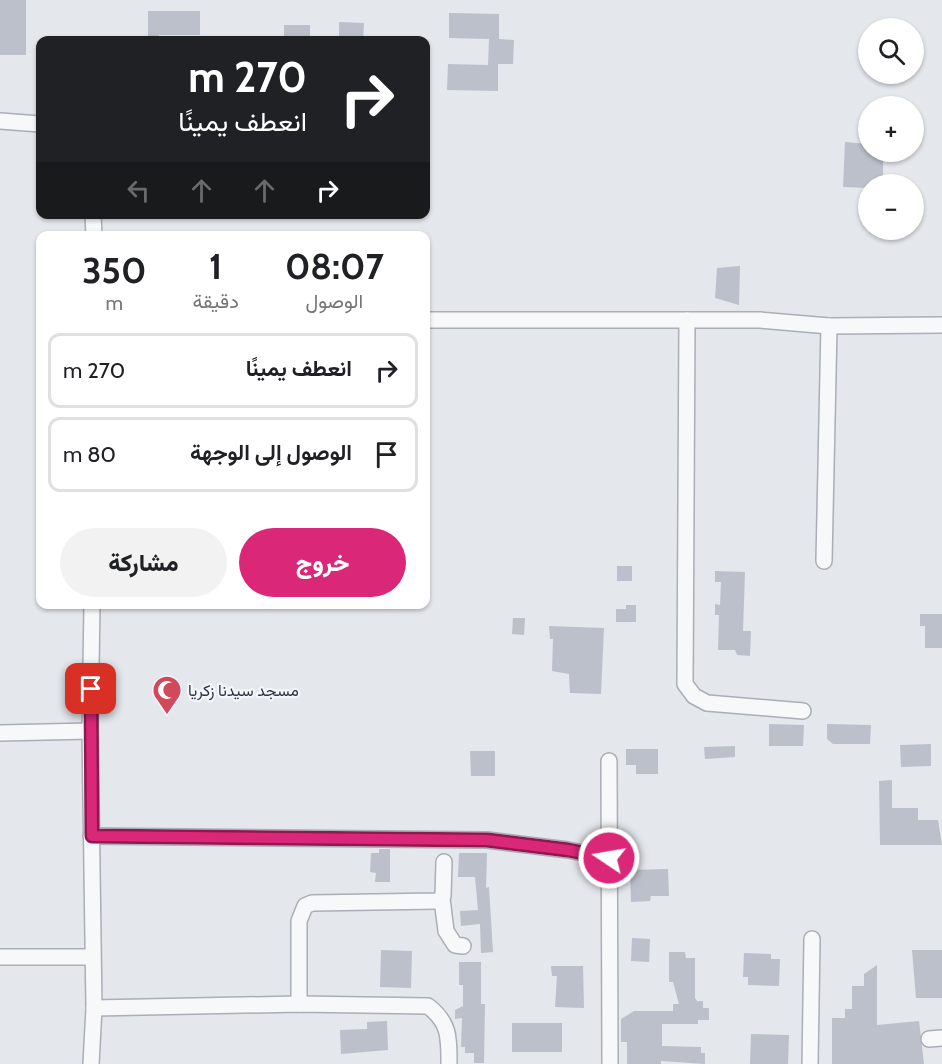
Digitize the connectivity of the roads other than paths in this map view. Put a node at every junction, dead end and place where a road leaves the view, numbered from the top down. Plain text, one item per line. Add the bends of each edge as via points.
1 (0, 120) edge
2 (36, 124) edge
3 (430, 320) edge
4 (687, 320) junction
5 (829, 326) junction
6 (942, 326) edge
7 (824, 561) dead end
8 (92, 609) edge
9 (803, 711) dead end
10 (90, 731) junction
11 (0, 733) edge
12 (609, 761) dead end
13 (92, 836) junction
14 (609, 858) junction
15 (444, 862) dead end
16 (442, 899) junction
17 (812, 939) dead end
18 (463, 946) dead end
19 (0, 957) edge
20 (92, 957) junction
21 (299, 1004) junction
22 (94, 1008) junction
23 (91, 1064) edge
24 (449, 1064) edge
25 (610, 1064) edge
26 (810, 1064) edge

1 - 2 street
3 - 4 street
4 - 5 street via 760,320
4 - 9 street via 685,684 707,704
5 - 6 street
5 - 7 street
8 - 10 street
10 - 11 street
10 - 13 street
12 - 14 street
13 - 14 street via 487,840
13 - 20 street
14 - 25 street
15 - 16 street
16 - 18 street via 448,937 454,945
16 - 21 street via 305,906 299,921
17 - 26 street
19 - 20 street
20 - 22 street
21 - 22 street
21 - 24 street via 428,1006 442,1017 448,1036
22 - 23 street

